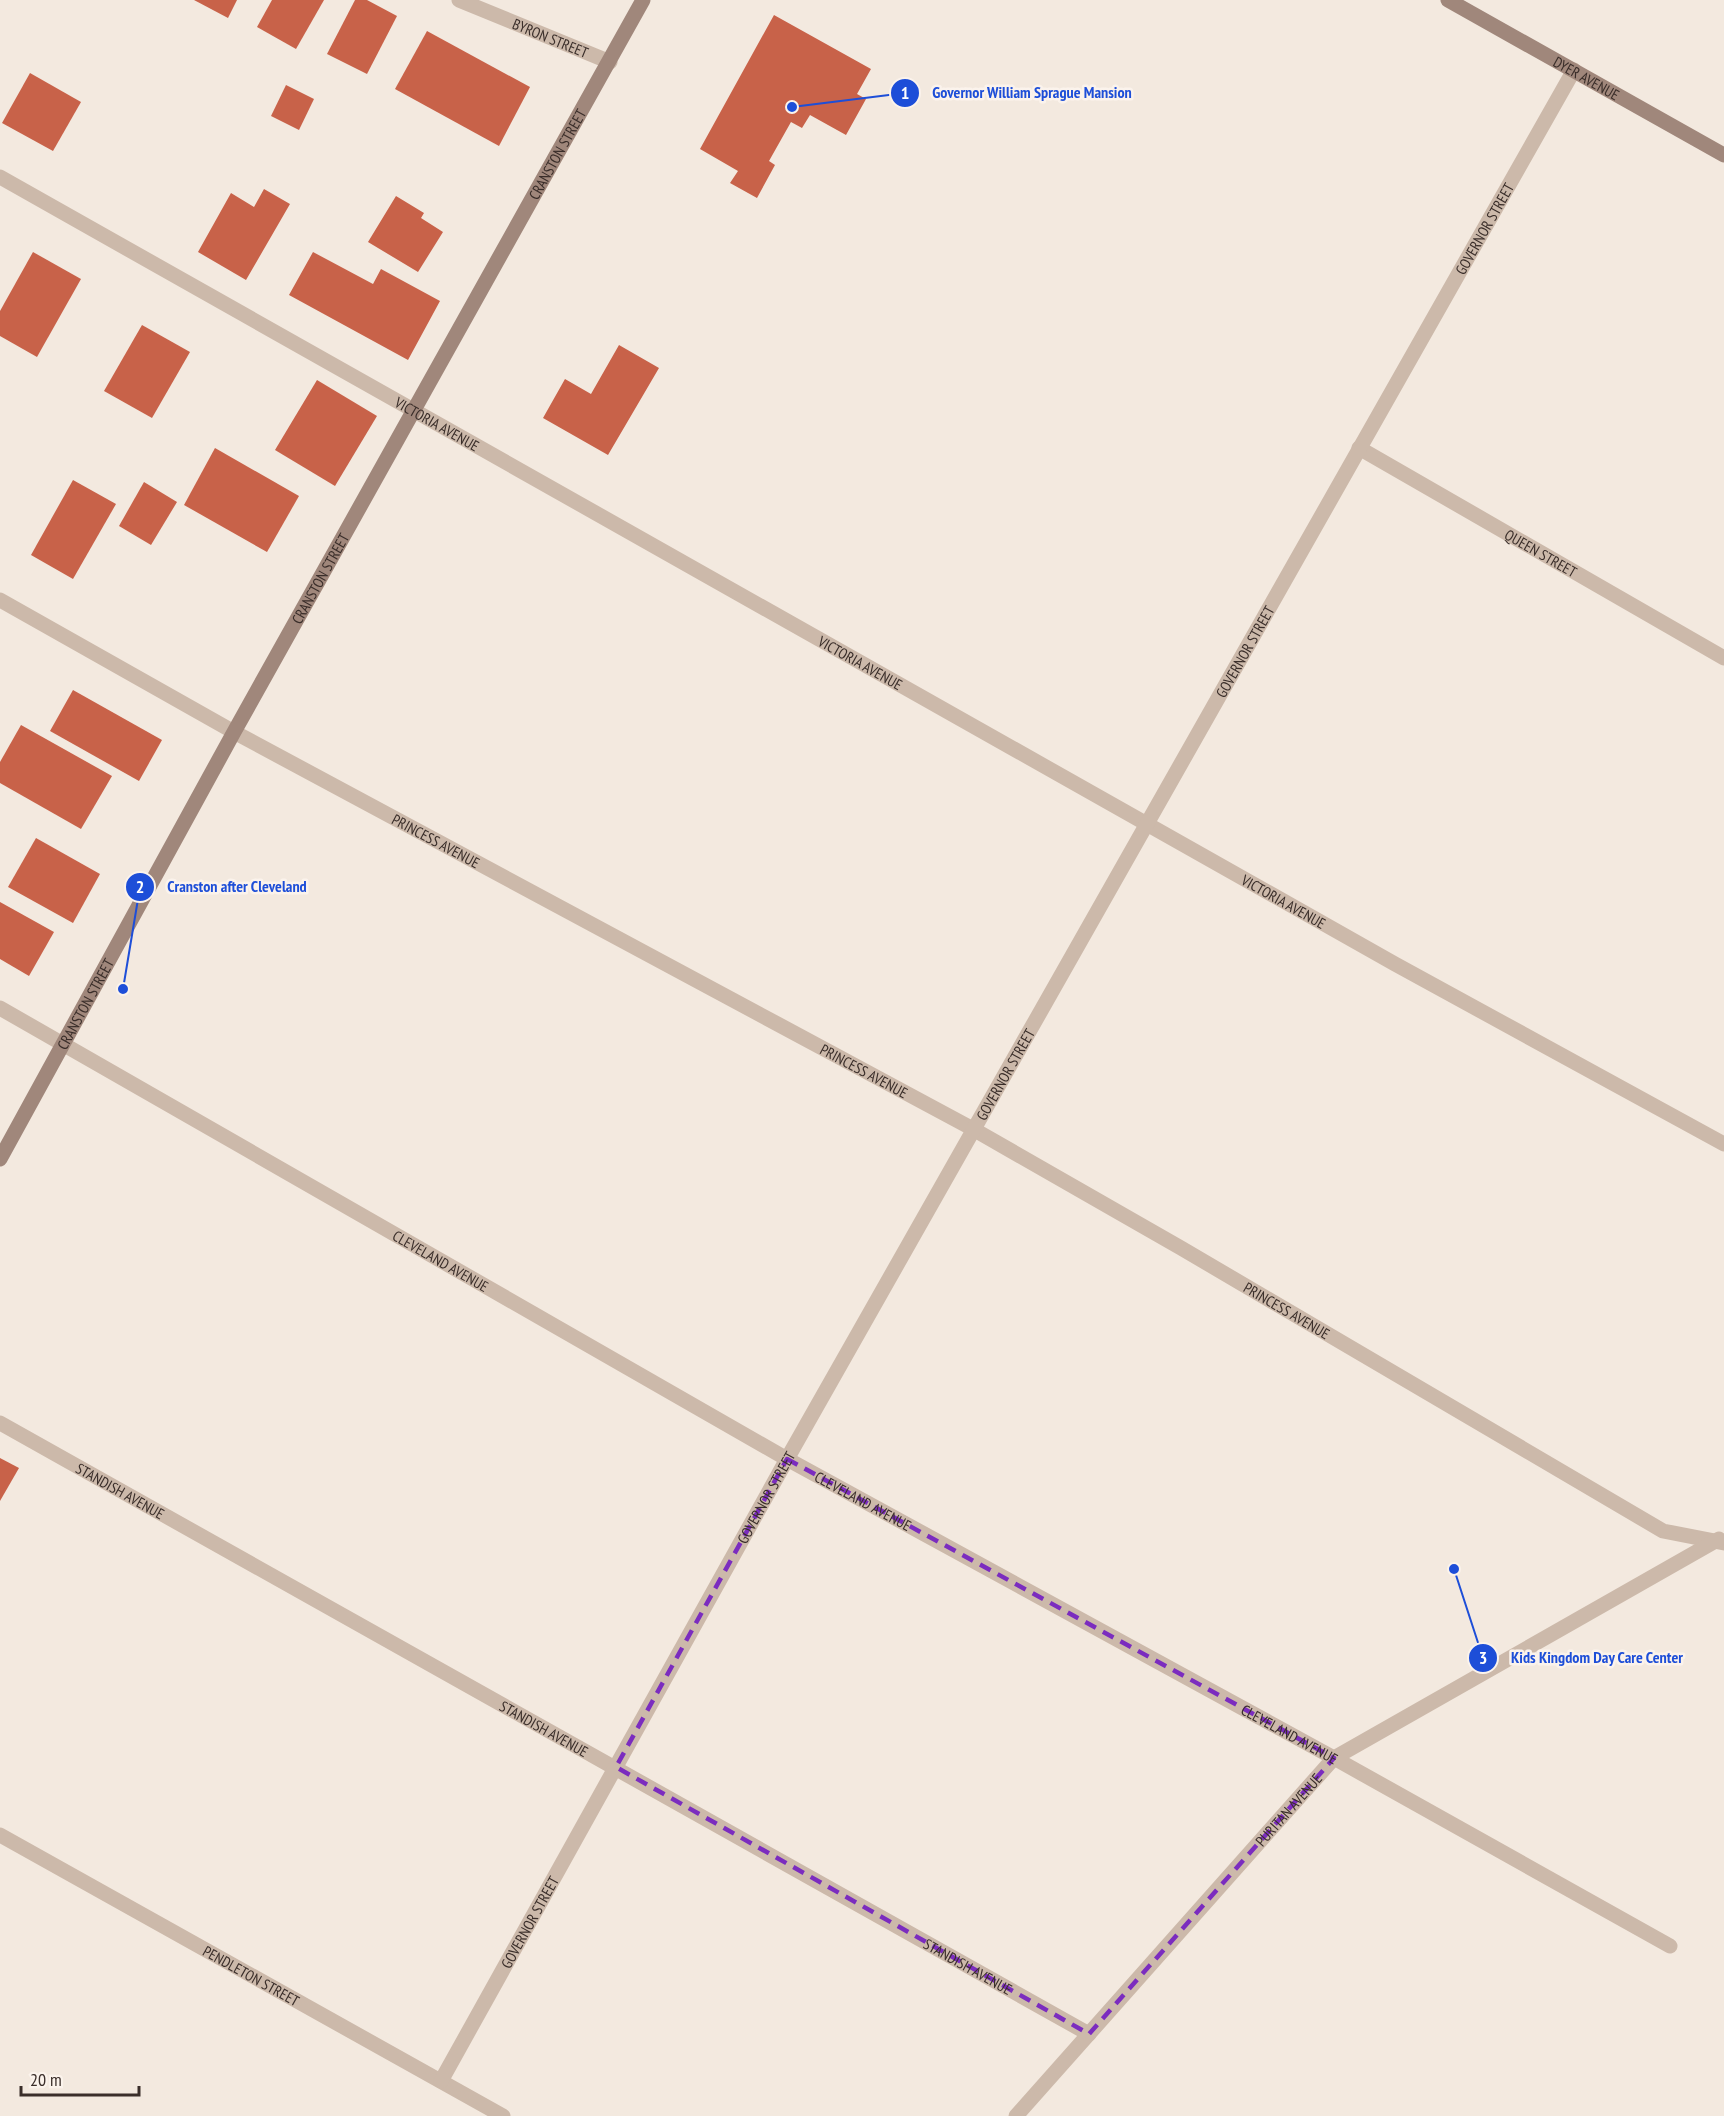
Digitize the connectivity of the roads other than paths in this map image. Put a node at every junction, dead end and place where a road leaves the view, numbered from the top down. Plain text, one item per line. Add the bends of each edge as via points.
1 (459, 0) edge
2 (644, 0) edge
3 (1448, 0) edge
4 (610, 62) junction
5 (1574, 70) junction
6 (1724, 155) edge
7 (0, 177) edge
8 (413, 411) junction
9 (1359, 448) junction
10 (0, 600) edge
11 (1724, 658) edge
12 (234, 732) junction
13 (1147, 824) junction
14 (0, 1008) edge
15 (62, 1044) junction
16 (973, 1129) junction
17 (1724, 1144) edge
18 (0, 1159) edge
19 (0, 1423) edge
20 (787, 1459) junction
21 (1721, 1540) edge
22 (1334, 1758) junction
23 (615, 1767) junction
24 (0, 1835) edge
25 (1670, 1946) dead end
26 (1089, 2034) junction
27 (441, 2081) junction
28 (503, 2116) edge
29 (1016, 2116) edge

1 - 4 street, BYRON STREET
2 - 4 main road, CRANSTON STREET
3 - 5 main road, DYER AVENUE
4 - 8 main road, CRANSTON STREET
5 - 6 main road, DYER AVENUE
5 - 9 street, GOVERNOR STREET
7 - 8 street, VICTORIA AVENUE
8 - 12 main road, CRANSTON STREET
8 - 13 street, VICTORIA AVENUE
9 - 11 street, QUEEN STREET
9 - 13 street, GOVERNOR STREET
10 - 12 street, PRINCESS AVENUE
12 - 15 main road, CRANSTON STREET
12 - 16 street, PRINCESS AVENUE
13 - 16 street, GOVERNOR STREET
13 - 17 street, VICTORIA AVENUE
14 - 15 street, CLEVELAND AVENUE
15 - 18 main road, CRANSTON STREET
15 - 20 street, CLEVELAND AVENUE
16 - 20 street, GOVERNOR STREET
16 - 21 street, PRINCESS AVENUE via 1663,1531
19 - 23 street, STANDISH AVENUE
20 - 22 street, CLEVELAND AVENUE
20 - 23 street, GOVERNOR STREET
21 - 22 street, PURITAN AVENUE
22 - 25 street, CLEVELAND AVENUE
22 - 26 street, PURITAN AVENUE
23 - 26 street, STANDISH AVENUE
23 - 27 street, GOVERNOR STREET
24 - 27 street, PENDLETON STREET
26 - 29 street, PURITAN AVENUE
27 - 28 street, PENDLETON STREET

